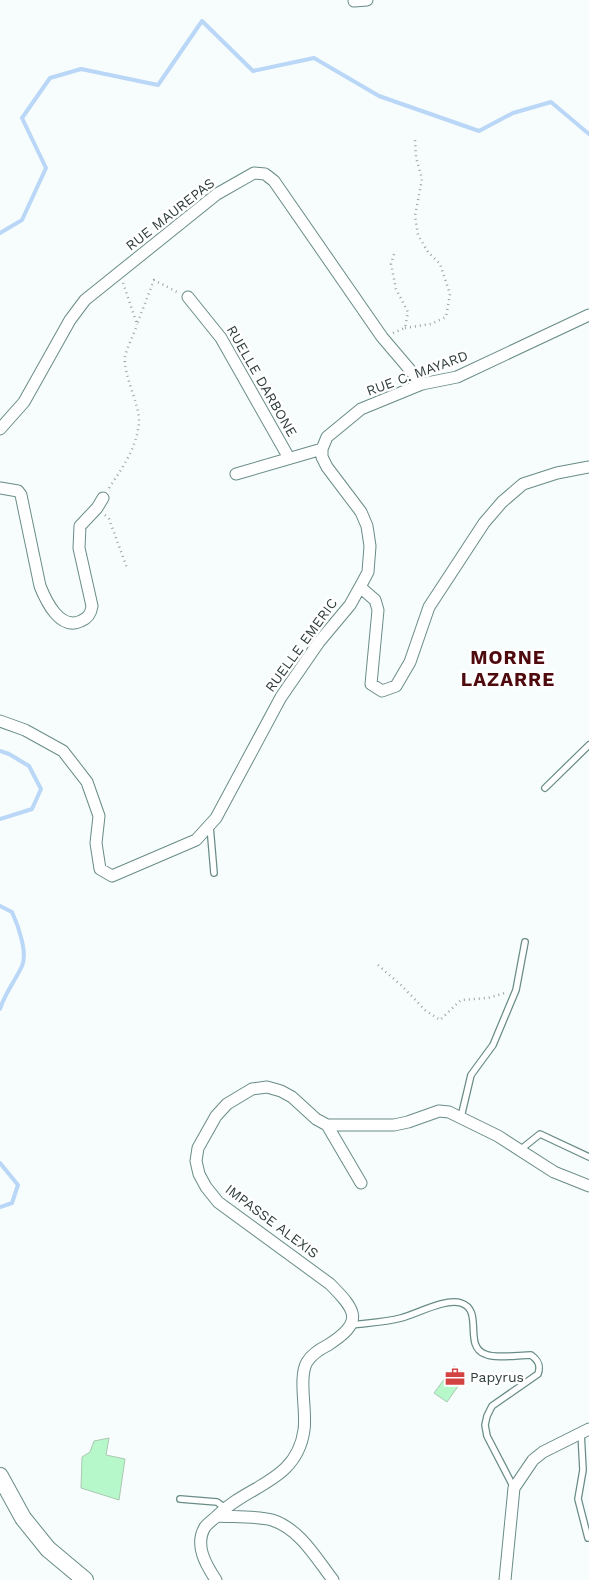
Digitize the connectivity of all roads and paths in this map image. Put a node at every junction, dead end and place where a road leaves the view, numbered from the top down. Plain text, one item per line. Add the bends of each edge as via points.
1 (367, 0) edge
2 (354, 1) dead end
3 (415, 140) dead end
4 (395, 251) dead end
5 (120, 272) junction
6 (188, 298) joint
7 (589, 315) edge
8 (137, 324) junction
9 (405, 328) junction
10 (382, 336) junction
11 (422, 384) junction
12 (0, 429) edge
13 (322, 449) junction
14 (289, 458) junction
15 (589, 468) edge
16 (236, 474) dead end
17 (0, 488) edge
18 (100, 503) junction
19 (127, 568) dead end
20 (360, 587) junction
21 (0, 721) edge
22 (589, 746) edge
23 (545, 788) dead end
24 (210, 826) junction
25 (214, 873) dead end
26 (525, 942) dead end
27 (378, 965) dead end
28 (516, 990) junction
29 (461, 1117) junction
30 (327, 1125) junction
31 (520, 1150) junction
32 (589, 1156) edge
33 (360, 1183) dead end
34 (589, 1186) edge
35 (352, 1325) junction
36 (585, 1430) edge
37 (0, 1476) edge
38 (514, 1488) junction
39 (180, 1499) dead end
40 (221, 1512) junction
41 (588, 1538) edge
42 (85, 1580) edge
43 (216, 1580) edge
44 (332, 1580) edge
45 (504, 1580) edge

1 - 2 street
3 - 9 path via 422,179 415,216 418,235 440,264 450,294 446,318
4 - 9 path via 391,264 396,289 408,312
5 - 8 path
5 - 10 street, RUE MAUREPAS via 217,194 254,173 265,174 274,181
5 - 12 street, RUE MAUREPAS via 85,300 70,320 24,402
6 - 8 path via 154,280
6 - 14 street, RUELLE DARBONE via 221,338
7 - 11 street, RUE C. MAYARD via 457,377
8 - 18 path via 125,358 139,420 137,434 130,457
9 - 10 path
10 - 11 street, RUE MAUREPAS
11 - 13 street, RUE C. MAYARD via 361,409 327,437
13 - 14 street
13 - 20 street via 327,467 361,512 367,526 370,546 368,572
14 - 16 street
15 - 20 street via 557,473 523,484 502,502 484,523 430,607 410,662 396,686 382,691 371,684 378,610 375,600
17 - 18 street via 18,491 21,495 40,586 56,615 70,624 91,613 91,599 79,548 80,526
18 - 19 path
20 - 24 street, RUELLE EMERIC via 281,697
21 - 24 street, RUELLE EMERIC via 25,730 63,751 87,782 100,816 96,843 100,869 112,876 196,840
22 - 23 lane
24 - 25 lane
26 - 28 lane
27 - 28 path via 440,1020 461,1000 488,998
28 - 29 lane via 493,1045 471,1075
29 - 30 street via 439,1111 394,1125
29 - 31 street
30 - 33 street
30 - 35 street, IMPASSE ALEXIS via 281,1091 267,1087 252,1089 227,1104 216,1116 198,1148 196,1161 206,1188 218,1202 330,1284 344,1298 353,1317
31 - 32 lane via 540,1134
31 - 34 street via 554,1172
35 - 38 lane via 401,1318 443,1304 461,1303 470,1309 479,1351 489,1356 531,1355 536,1358 540,1369 538,1374 492,1406 485,1425 487,1436
35 - 40 street via 306,1364 304,1430 295,1456 286,1469
36 - 38 street via 533,1460
36 - 41 lane via 578,1499
37 - 42 street via 23,1518 48,1549
38 - 45 street
39 - 40 lane via 217,1502
40 - 43 street via 206,1527 201,1538 204,1560
40 - 44 street via 272,1520 290,1529 302,1539

